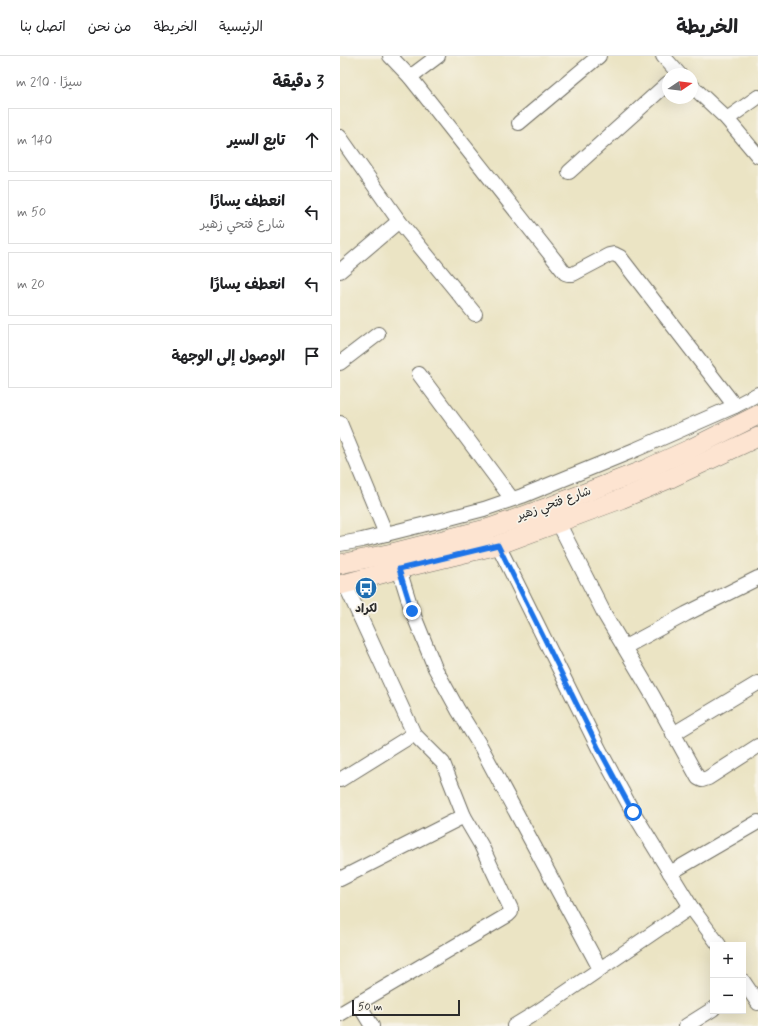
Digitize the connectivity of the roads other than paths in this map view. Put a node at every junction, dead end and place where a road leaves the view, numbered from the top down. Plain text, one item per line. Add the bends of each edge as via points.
1 (390, 56) edge
2 (438, 56) edge
3 (599, 56) edge
4 (663, 56) edge
5 (674, 68) edge
6 (410, 78) junction
7 (662, 88) edge
8 (698, 92) edge
9 (758, 97) edge
10 (727, 119) junction
11 (519, 123) dead end
12 (340, 137) edge
13 (758, 156) edge
14 (569, 172) dead end
15 (399, 222) junction
16 (340, 271) edge
17 (475, 314) dead end
18 (378, 334) dead end
19 (340, 363) edge
20 (419, 374) dead end
21 (758, 394) edge
22 (735, 406) junction
23 (758, 415) edge
24 (340, 423) edge
25 (758, 437) edge
26 (512, 499) junction
27 (558, 522) junction
28 (386, 534) junction
29 (340, 544) edge
30 (498, 545) junction
31 (340, 564) edge
32 (399, 569) junction
33 (758, 578) edge
34 (342, 585) edge
35 (625, 648) junction
36 (758, 682) edge
37 (414, 734) junction
38 (673, 734) junction
39 (758, 746) edge
40 (340, 780) edge
41 (464, 816) junction
42 (758, 822) edge
43 (670, 873) junction
44 (340, 879) edge
45 (691, 907) junction
46 (717, 942) edge
47 (600, 969) junction
48 (746, 989) edge
49 (358, 1003) junction
50 (758, 1004) edge
51 (710, 1011) edge
52 (340, 1014) edge
53 (372, 1026) edge
54 (514, 1026) edge
55 (686, 1026) edge

1 - 6 street
2 - 6 street
3 - 11 street
4 - 5 street
6 - 22 street via 565,272 573,274 609,255 620,257
7 - 14 street
8 - 10 street
9 - 10 street
10 - 13 street
12 - 15 street
15 - 16 street
15 - 17 street
18 - 19 street
20 - 26 street
21 - 22 street
22 - 26 street via 637,450
23 - 31 street, شارع فتحي زهير via 646,469 490,528
24 - 28 street
25 - 27 street, شارع فتحي زهير via 671,478
26 - 28 street via 484,509
27 - 30 street, شارع فتحي زهير
27 - 35 street via 605,615
28 - 29 street
30 - 32 street, شارع فتحي زهير
30 - 43 street via 599,749
32 - 34 street, شارع فتحي زهير
32 - 47 street via 412,611 435,668 481,747
33 - 35 street
34 - 37 street
35 - 38 street
36 - 38 street
37 - 40 street
37 - 41 street via 443,763
38 - 39 street via 698,778 702,780
41 - 44 street
41 - 49 street via 481,845 511,912
42 - 43 street
43 - 45 street
45 - 46 street
45 - 47 street
47 - 54 street
48 - 50 street
49 - 52 street
49 - 53 street
51 - 55 street

